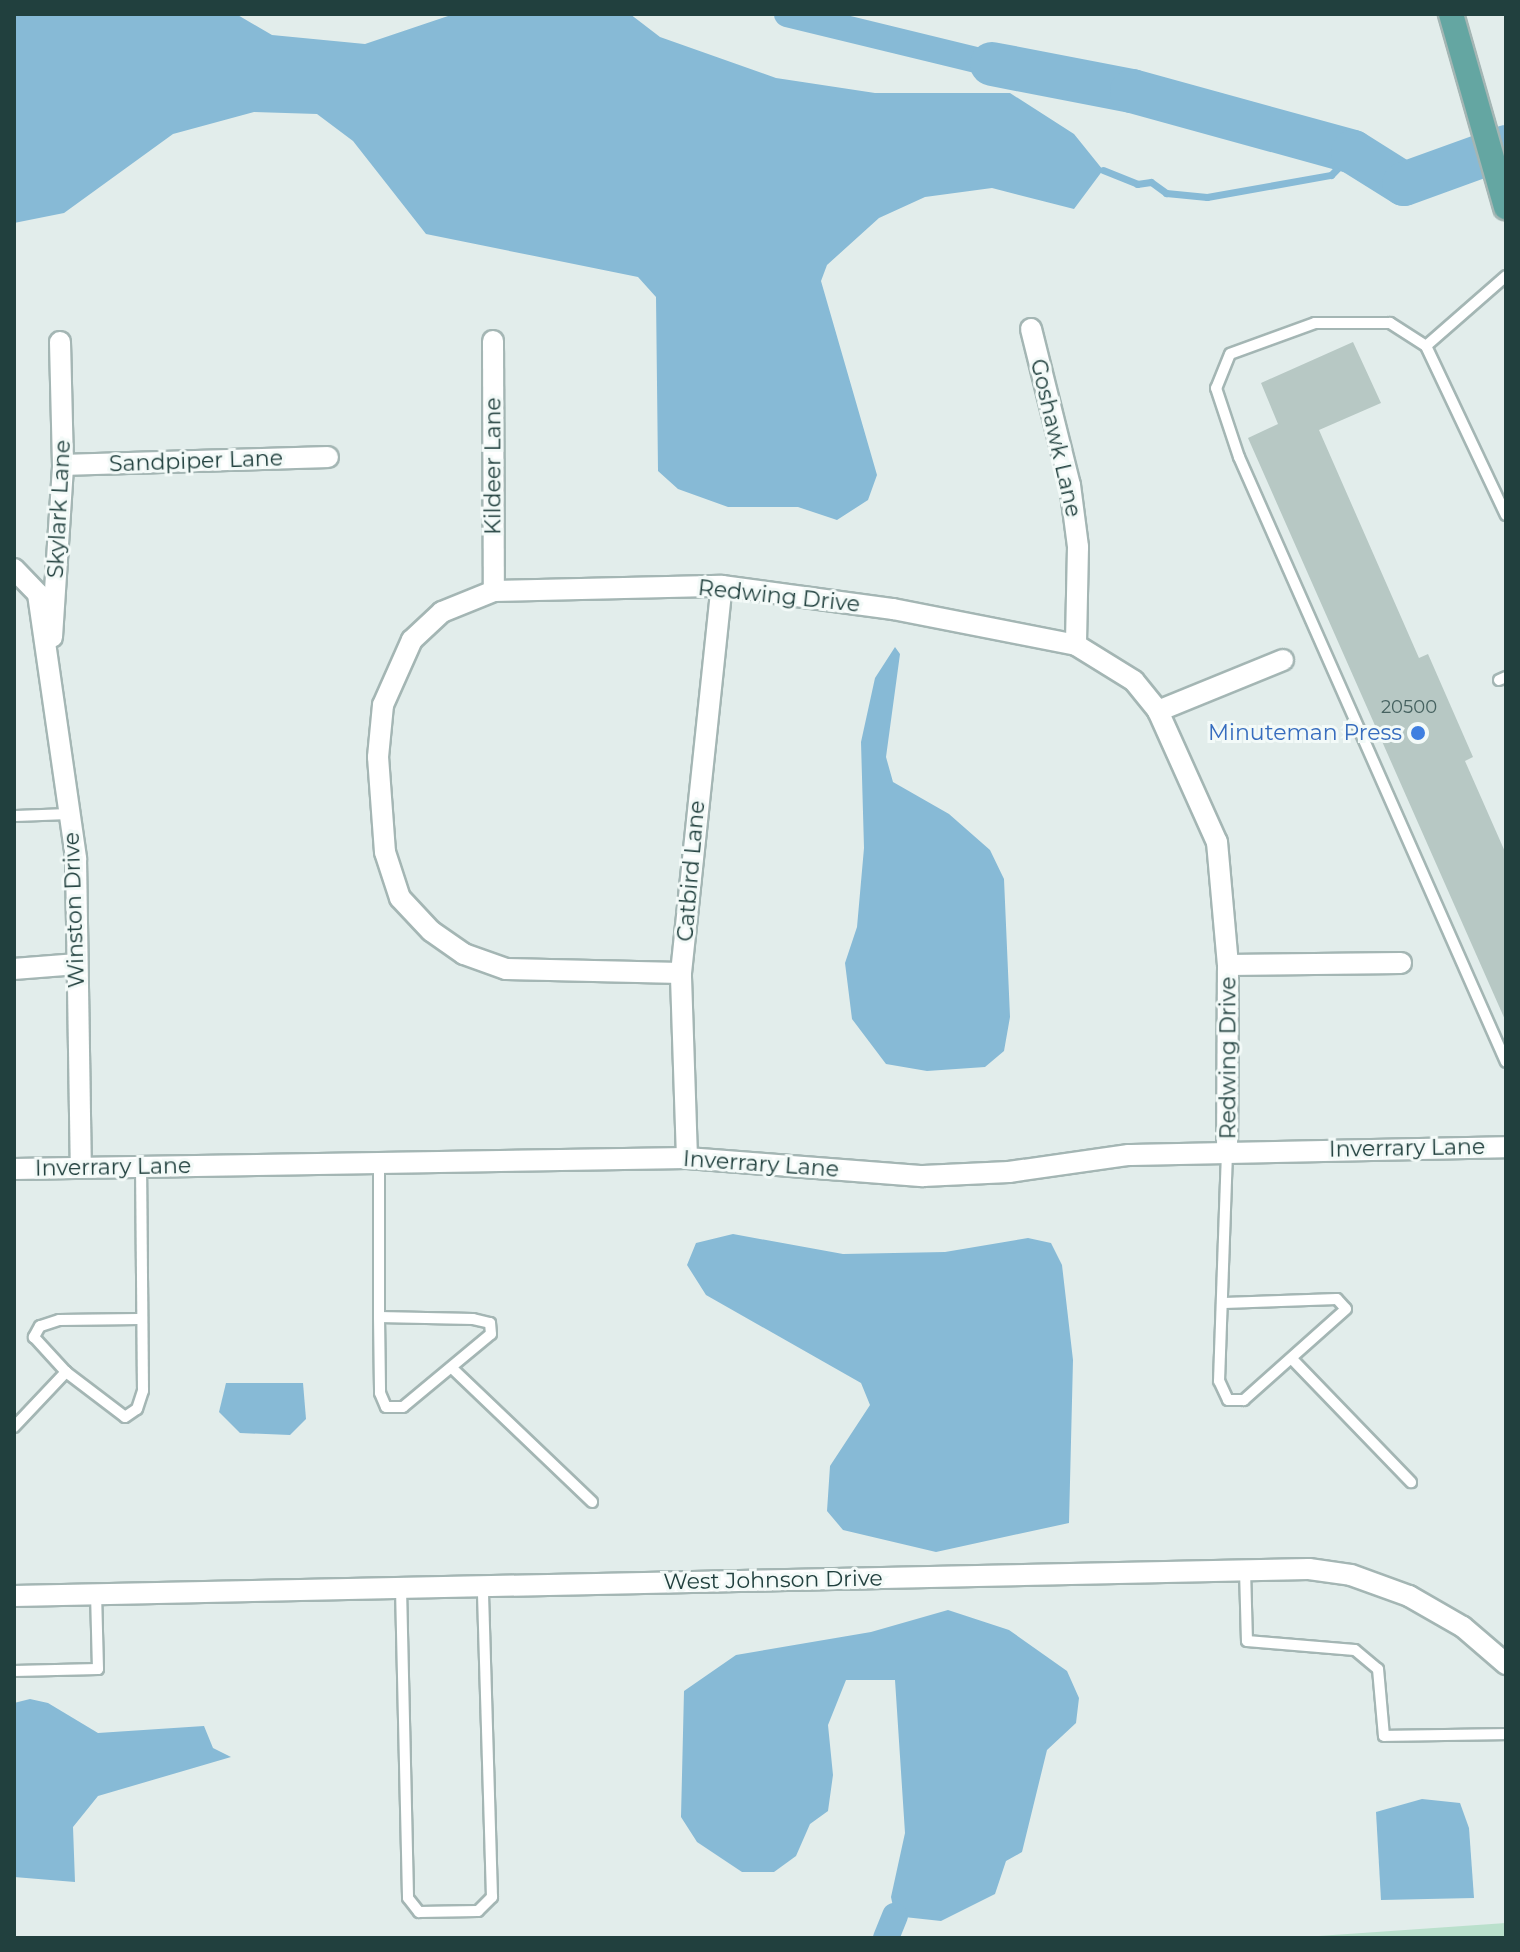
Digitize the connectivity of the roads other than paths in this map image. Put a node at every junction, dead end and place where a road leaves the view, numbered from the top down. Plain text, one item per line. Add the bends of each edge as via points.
1 (1451, 14) edge
2 (1504, 202) edge
3 (1506, 276) edge
4 (1031, 329) dead end
5 (493, 341) dead end
6 (60, 342) dead end
7 (1426, 346) junction
8 (328, 457) dead end
9 (63, 465) junction
10 (1506, 515) edge
11 (14, 569) edge
12 (722, 586) junction
13 (494, 591) junction
14 (1076, 645) junction
15 (1283, 660) dead end
16 (50, 677) junction
17 (1158, 711) junction
18 (70, 814) junction
19 (14, 816) edge
20 (1401, 963) dead end
21 (77, 964) junction
22 (1228, 965) junction
23 (14, 969) edge
24 (681, 973) junction
25 (1506, 1062) edge
26 (1506, 1147) edge
27 (1227, 1150) junction
28 (687, 1158) junction
29 (379, 1162) junction
30 (141, 1165) junction
31 (81, 1168) junction
32 (14, 1169) edge
33 (1224, 1303) junction
34 (379, 1317) junction
35 (139, 1319) junction
36 (1293, 1360) junction
37 (454, 1370) junction
38 (66, 1372) junction
39 (14, 1427) edge
40 (1411, 1482) dead end
41 (592, 1502) dead end
42 (1245, 1570) junction
43 (483, 1587) junction
44 (401, 1588) junction
45 (96, 1594) junction
46 (14, 1596) edge
47 (1506, 1664) edge
48 (14, 1671) edge
49 (1506, 1734) edge

1 - 2 main road
3 - 7 lane
4 - 14 street, Goshawk Lane via 1070,485 1078,547
5 - 13 street, Kildeer Lane
6 - 9 street, Skylark Lane
7 - 10 lane
7 - 25 lane via 1390,323 1315,323 1230,354 1216,388 1239,457
8 - 9 street, Sandpiper Lane
9 - 16 street, Skylark Lane
11 - 16 street, Winston Drive via 38,594
12 - 13 street, Redwing Drive
12 - 14 street, Redwing Drive via 893,609
12 - 24 street, Catbird Lane
13 - 24 street, Redwing Drive via 442,612 412,640 383,705 378,757 385,852 400,898 431,931 464,954 506,969
14 - 17 street, Redwing Drive via 1134,681
15 - 17 street
16 - 18 street, Winston Drive
17 - 22 street, Redwing Drive via 1217,842
18 - 19 lane
18 - 21 street, Winston Drive
20 - 22 street
21 - 23 street
21 - 31 street, Winston Drive
22 - 27 street, Redwing Drive
24 - 28 street, Catbird Lane
26 - 27 street, Inverrary Lane
27 - 28 street, Inverrary Lane via 923,1176
27 - 33 lane
28 - 29 street, Inverrary Lane
29 - 30 street, Inverrary Lane
29 - 34 lane
30 - 31 street, Inverrary Lane
30 - 35 lane
31 - 32 street, Inverrary Lane
33 - 36 lane via 1219,1381 1228,1400 1244,1400
33 - 36 lane via 1337,1299 1346,1309
34 - 37 lane via 380,1393 386,1407 403,1407
34 - 37 lane via 490,1323 491,1334
35 - 38 lane via 59,1320 40,1326 34,1337
35 - 38 lane via 143,1391 137,1409 125,1417
36 - 40 lane
37 - 41 lane
38 - 39 lane
42 - 43 street, West Johnson Drive
42 - 47 street, West Johnson Drive via 1309,1569 1351,1575 1409,1596 1463,1627
42 - 49 lane via 1247,1641 1355,1650 1378,1669 1384,1736
43 - 44 street, West Johnson Drive
43 - 44 lane via 492,1897 478,1911 419,1912 408,1898
44 - 45 street, West Johnson Drive
45 - 46 street, West Johnson Drive
45 - 48 lane via 98,1669

